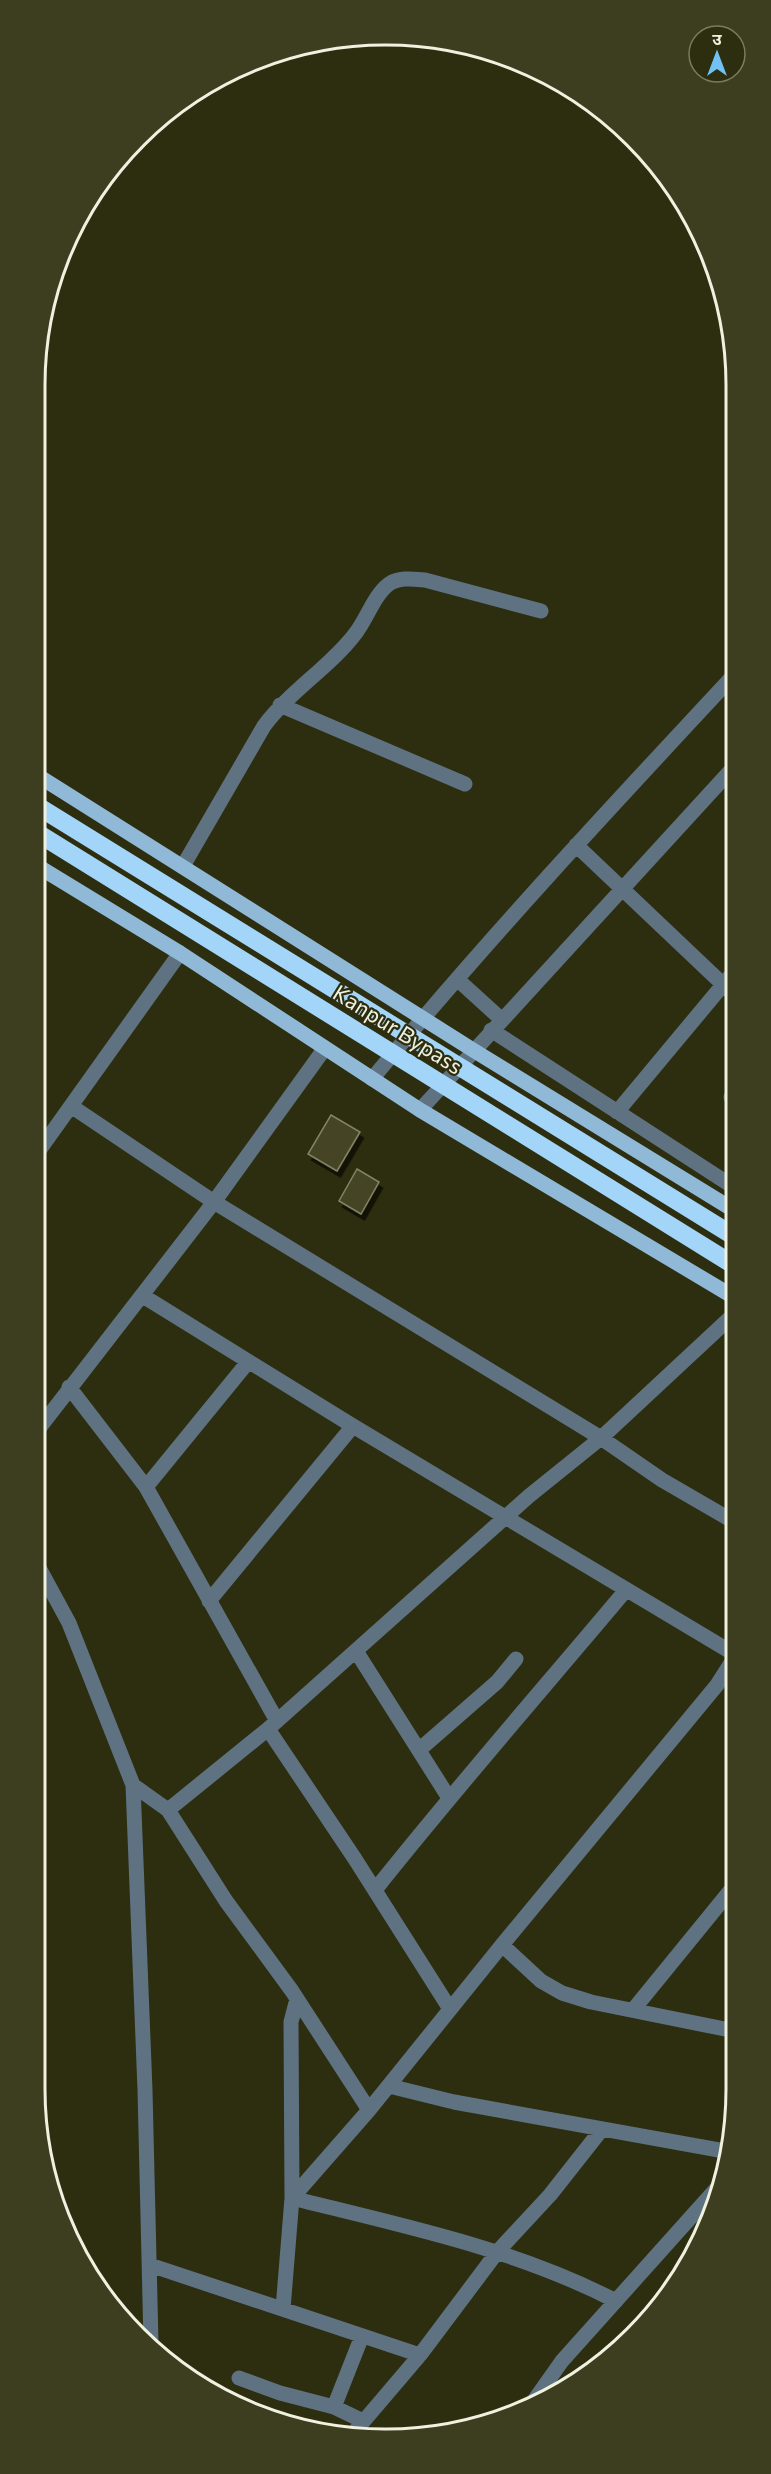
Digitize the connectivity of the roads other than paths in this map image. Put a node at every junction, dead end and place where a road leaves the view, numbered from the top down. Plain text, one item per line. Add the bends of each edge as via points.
1 (541, 611) dead end
2 (726, 684) edge
3 (280, 705) junction
4 (726, 775) edge
5 (45, 780) edge
6 (465, 784) dead end
7 (45, 811) edge
8 (45, 838) edge
9 (576, 845) junction
10 (183, 866) junction
11 (45, 871) edge
12 (620, 889) junction
13 (180, 953) junction
14 (456, 979) junction
15 (726, 981) edge
16 (726, 987) edge
17 (423, 1018) junction
18 (496, 1024) junction
19 (325, 1048) junction
20 (473, 1050) junction
21 (372, 1079) junction
22 (71, 1106) junction
23 (420, 1110) junction
24 (617, 1113) junction
25 (45, 1140) edge
26 (726, 1182) edge
27 (214, 1202) junction
28 (726, 1205) edge
29 (726, 1232) edge
30 (726, 1260) edge
31 (726, 1292) edge
32 (142, 1296) junction
33 (726, 1322) edge
34 (248, 1362) junction
35 (69, 1387) junction
36 (45, 1420) edge
37 (353, 1426) junction
38 (601, 1438) junction
39 (146, 1488) junction
40 (726, 1517) edge
41 (506, 1518) junction
42 (45, 1580) edge
43 (626, 1590) junction
44 (208, 1600) junction
45 (726, 1649) edge
46 (356, 1651) junction
47 (516, 1659) dead end
48 (726, 1674) edge
49 (273, 1725) junction
50 (418, 1750) junction
51 (133, 1785) junction
52 (449, 1798) junction
53 (168, 1810) junction
54 (375, 1890) junction
55 (726, 1896) edge
56 (502, 1944) junction
57 (297, 1999) junction
58 (450, 2009) junction
59 (633, 2010) junction
60 (726, 2029) edge
61 (389, 2086) junction
62 (369, 2110) junction
63 (602, 2129) junction
64 (720, 2151) edge
65 (292, 2198) junction
66 (708, 2198) edge
67 (498, 2251) junction
68 (150, 2265) junction
69 (616, 2301) junction
70 (283, 2309) junction
71 (151, 2335) edge
72 (362, 2336) junction
73 (420, 2355) junction
74 (239, 2378) dead end
75 (540, 2392) edge
76 (334, 2407) junction
77 (363, 2421) junction
78 (358, 2428) edge

1 - 3 street via 425,580 405,578 390,583 344,647
2 - 9 street
3 - 6 street
3 - 10 street
4 - 12 street
5 - 10 main road
7 - 29 highway, Kanpur Bypass, bridge
8 - 30 highway, Kanpur Bypass, bridge
9 - 12 street
9 - 14 street
10 - 17 main road
11 - 13 main road
12 - 15 street
12 - 18 street
13 - 19 main road
13 - 22 street
14 - 17 street
14 - 18 street
16 - 24 street
17 - 20 main road
17 - 21 street
18 - 20 street
18 - 24 street
19 - 21 main road
19 - 27 street
20 - 23 street
20 - 28 main road
21 - 23 main road
22 - 25 street
22 - 27 street
23 - 31 main road
24 - 26 street
27 - 32 street
27 - 38 street
32 - 34 street
32 - 35 street
33 - 38 street
34 - 37 street
34 - 39 street
35 - 36 street
35 - 39 street
37 - 41 street
37 - 44 street
38 - 40 street
38 - 41 street
39 - 44 street
41 - 43 street
41 - 46 street
42 - 51 street via 69,1623
43 - 45 street
43 - 52 street
44 - 49 street
46 - 49 street
46 - 50 street
47 - 50 street via 497,1682
48 - 56 street
49 - 53 street
49 - 54 street
50 - 52 street
51 - 53 street
51 - 68 street
52 - 54 street
53 - 57 street
54 - 58 street
55 - 59 street
56 - 58 street
56 - 59 street via 541,1981 561,1993
57 - 62 street
57 - 65 street via 291,2022
58 - 61 street
59 - 60 street
61 - 62 street
61 - 63 street
62 - 65 street
63 - 64 street
63 - 67 street via 550,2195
65 - 67 street
65 - 70 street
66 - 69 street
67 - 69 street
67 - 73 street
68 - 70 street
68 - 71 street
69 - 75 street
70 - 72 street
72 - 73 street
72 - 76 street
73 - 77 street
74 - 76 street
76 - 77 street
77 - 78 street

